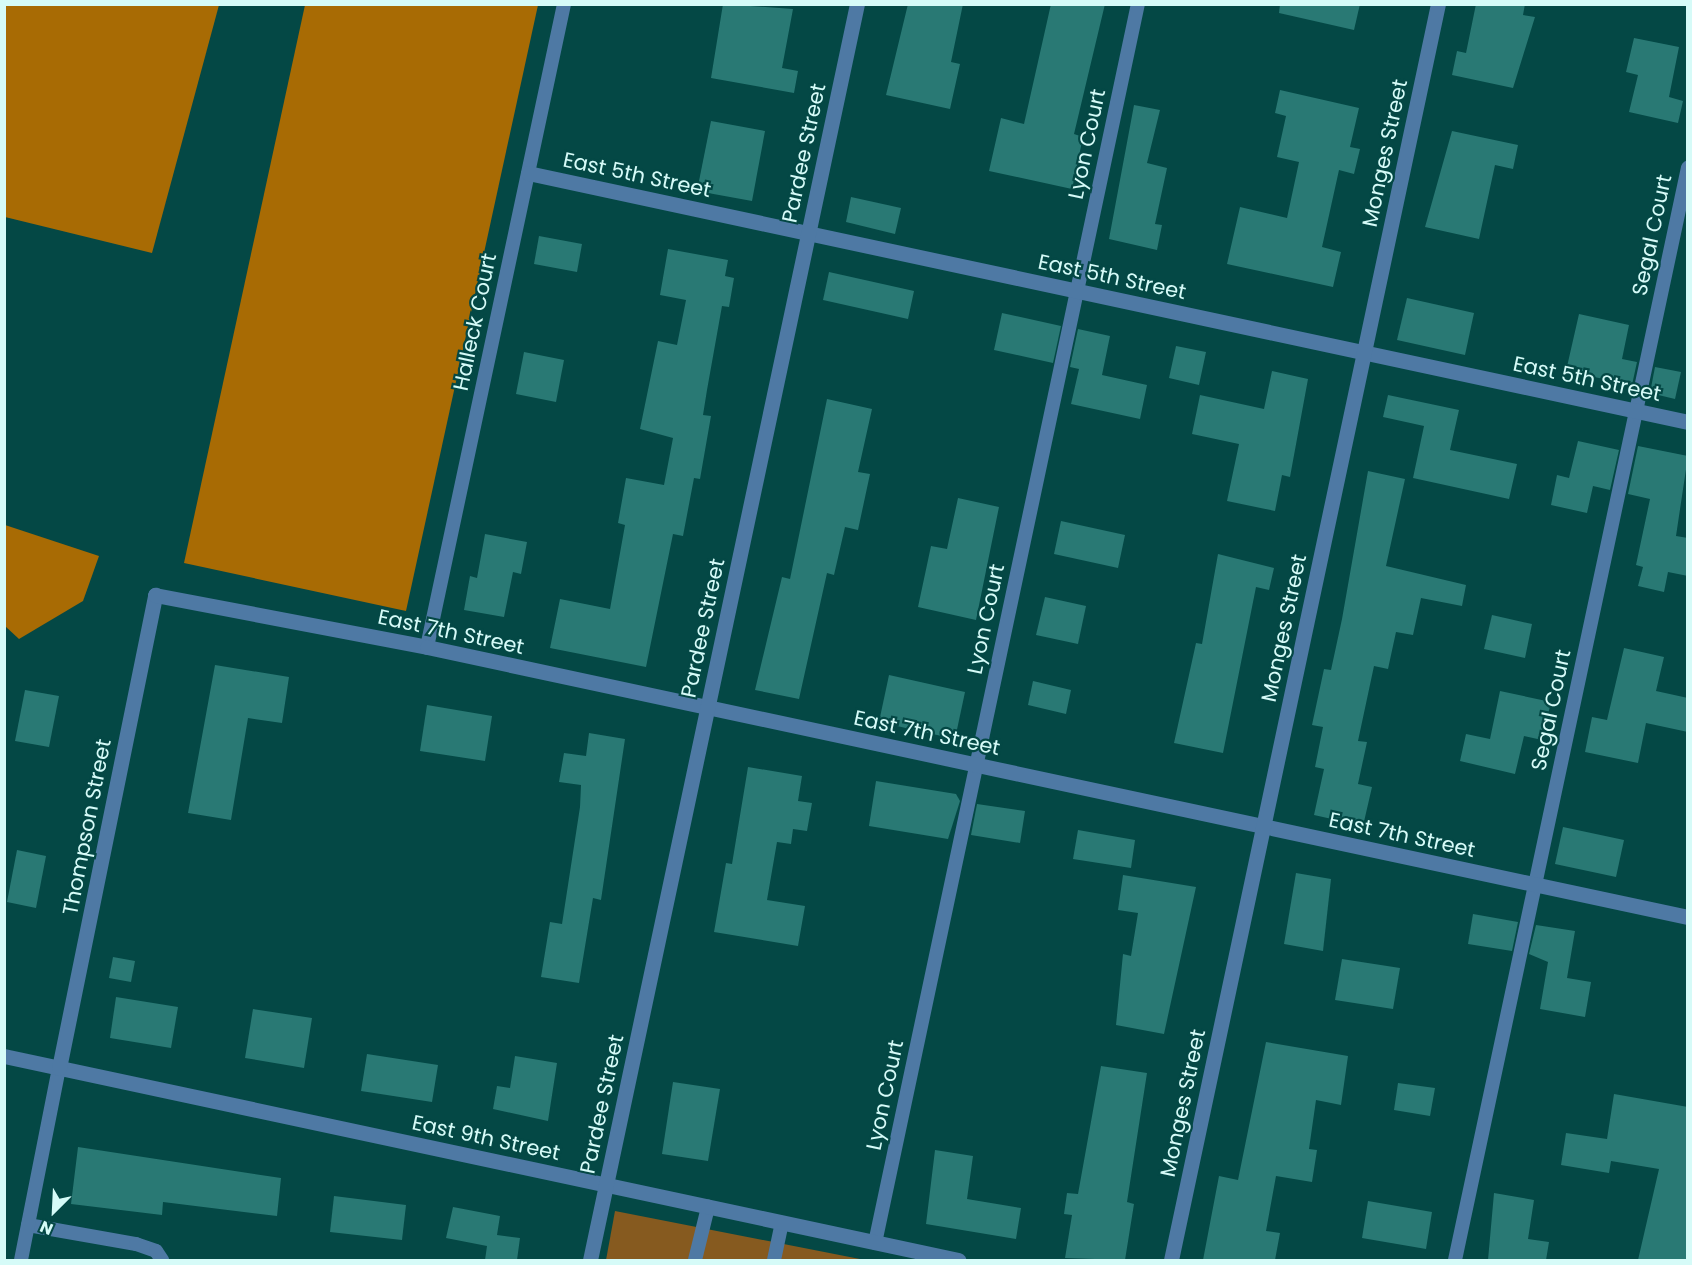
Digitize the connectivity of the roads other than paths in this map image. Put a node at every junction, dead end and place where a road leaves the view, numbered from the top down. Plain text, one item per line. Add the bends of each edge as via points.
1 (564, 4) edge
2 (857, 4) edge
3 (1138, 4) edge
4 (1438, 4) edge
5 (1688, 168) edge
6 (528, 173) junction
7 (808, 233) junction
8 (1077, 291) junction
9 (1364, 352) junction
10 (1636, 411) junction
11 (1688, 422) edge
12 (155, 596) joint
13 (427, 647) junction
14 (707, 707) junction
15 (977, 765) junction
16 (1263, 826) junction
17 (1535, 885) junction
18 (1688, 917) edge
19 (4, 1056) edge
20 (59, 1068) junction
21 (606, 1185) junction
22 (708, 1207) junction
23 (782, 1223) junction
24 (28, 1225) junction
25 (875, 1243) junction
26 (21, 1260) edge
27 (162, 1260) edge
28 (590, 1260) edge
29 (695, 1260) edge
30 (774, 1260) edge
31 (958, 1260) edge
32 (1171, 1260) edge
33 (1455, 1260) edge

1 - 6 lane, Halleck Court
2 - 7 street, Pardee Street
3 - 8 lane, Lyon Court
4 - 9 street, Monges Street
5 - 10 lane, Segal Court
6 - 7 street, East 5th Street
6 - 13 lane, Halleck Court
7 - 8 street, East 5th Street
7 - 14 street, Pardee Street
8 - 9 street, East 5th Street
8 - 15 lane, Lyon Court
9 - 10 street, East 5th Street
9 - 16 street, Monges Street
10 - 11 street, East 5th Street
10 - 17 lane, Segal Court
12 - 13 street, East 7th Street
12 - 20 street, Thompson Street
13 - 14 street, East 7th Street
14 - 15 street, East 7th Street
14 - 21 street, Pardee Street
15 - 16 street, East 7th Street
15 - 25 lane, Lyon Court
16 - 17 street, East 7th Street
16 - 32 street, Monges Street
17 - 18 street, East 7th Street
17 - 33 lane, Segal Court
19 - 20 street, East 9th Street
20 - 21 street, East 9th Street
20 - 24 lane
21 - 22 street, East 9th Street
21 - 28 street, Pardee Street
22 - 23 street, East 9th Street
22 - 29 lane
23 - 25 street, East 9th Street
23 - 30 lane
24 - 26 lane
24 - 27 lane via 136,1244 156,1251
25 - 31 street, East 9th Street

